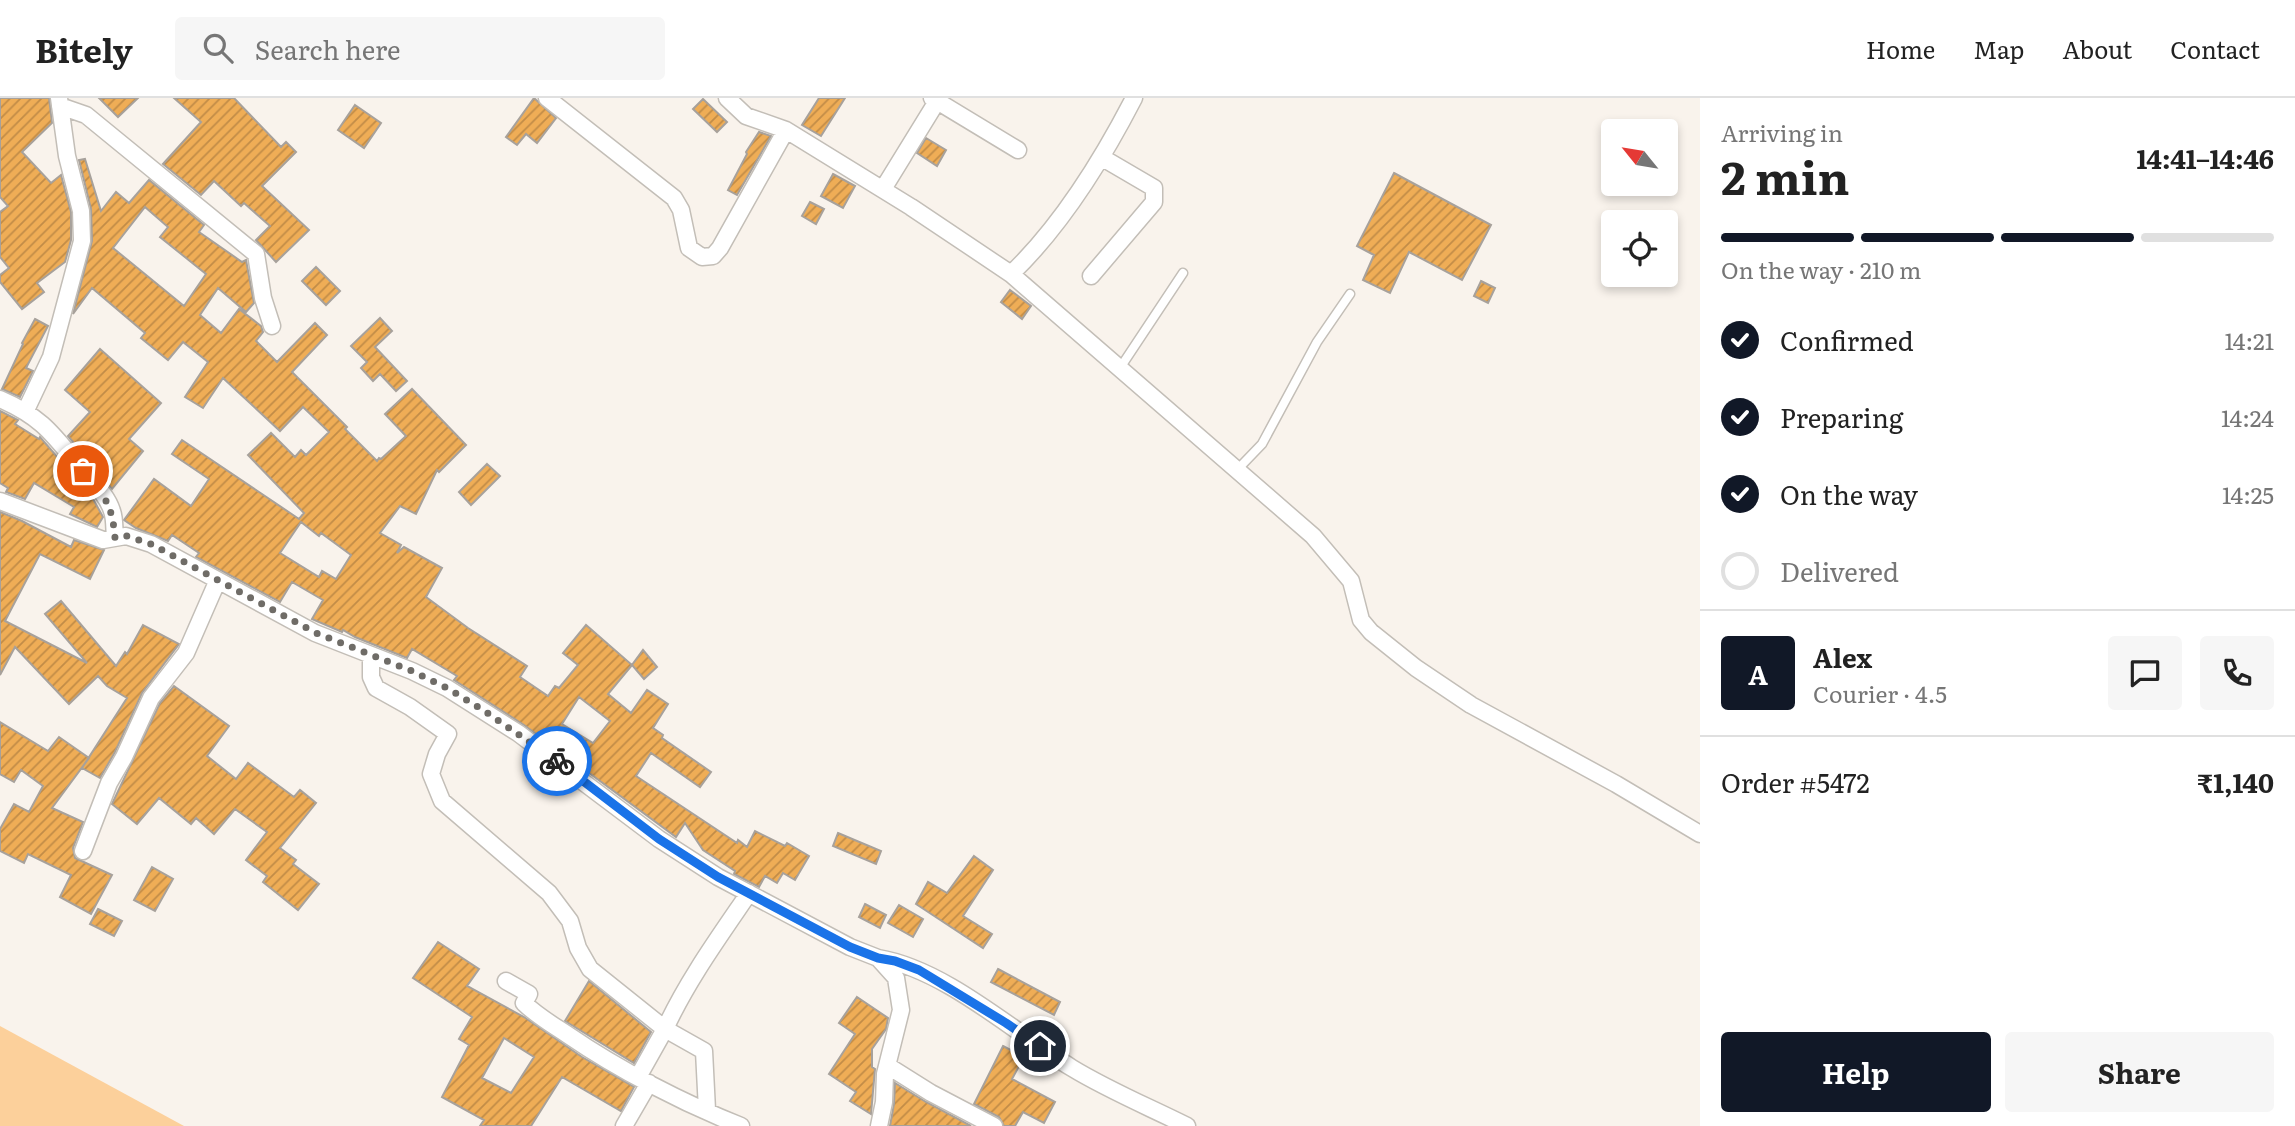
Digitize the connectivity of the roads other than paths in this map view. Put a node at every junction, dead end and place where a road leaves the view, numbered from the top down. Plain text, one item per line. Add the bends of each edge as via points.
1 (547, 98) edge
2 (1134, 98) edge
3 (731, 99) edge
4 (936, 99) edge
5 (60, 102) edge
6 (786, 130) junction
7 (1018, 150) dead end
8 (1101, 157) junction
9 (883, 189) junction
10 (1184, 273) dead end
11 (1011, 274) junction
12 (1091, 276) dead end
13 (1350, 294) dead end
14 (272, 326) dead end
15 (1120, 368) junction
16 (0, 399) edge
17 (26, 410) junction
18 (1236, 471) junction
19 (0, 501) edge
20 (115, 538) junction
21 (217, 582) junction
22 (371, 656) junction
23 (1700, 834) edge
24 (83, 851) dead end
25 (749, 893) junction
26 (878, 958) junction
27 (506, 981) dead end
28 (665, 1029) junction
29 (888, 1066) junction
30 (644, 1080) junction
31 (707, 1110) junction
32 (624, 1126) edge
33 (741, 1126) edge
34 (879, 1126) edge
35 (994, 1126) edge
36 (1187, 1126) edge

1 - 6 street via 674,198 689,248 702,257 713,256 720,248
2 - 8 street
3 - 6 street via 746,116
4 - 7 street
4 - 9 street
5 - 14 street via 86,115 256,254
5 - 17 street via 81,211 82,241 51,357
6 - 9 street
8 - 11 street via 1031,255
8 - 12 street via 1154,188 1155,194 1154,202
9 - 11 street
10 - 15 lane
11 - 15 street
13 - 18 lane via 1317,342 1262,444
15 - 18 street
16 - 17 street
17 - 20 street via 39,419 104,496 113,512
18 - 23 street via 1313,536 1351,581 1361,620 1416,668 1471,705
19 - 20 street via 103,540
20 - 21 street via 127,536 151,544
21 - 22 street
21 - 24 street via 186,653 151,698
22 - 25 street via 412,671 483,710 659,839
22 - 28 street via 376,688 448,734 431,774 442,801 549,893 570,921 590,969
25 - 26 street
25 - 28 street
26 - 29 street via 896,978 901,1010
26 - 36 street via 919,970 1076,1070
27 - 30 street via 529,994 524,1003 531,1010
28 - 30 street
28 - 31 street via 704,1051
29 - 34 street
29 - 35 street
30 - 31 street
30 - 32 street
31 - 33 street

